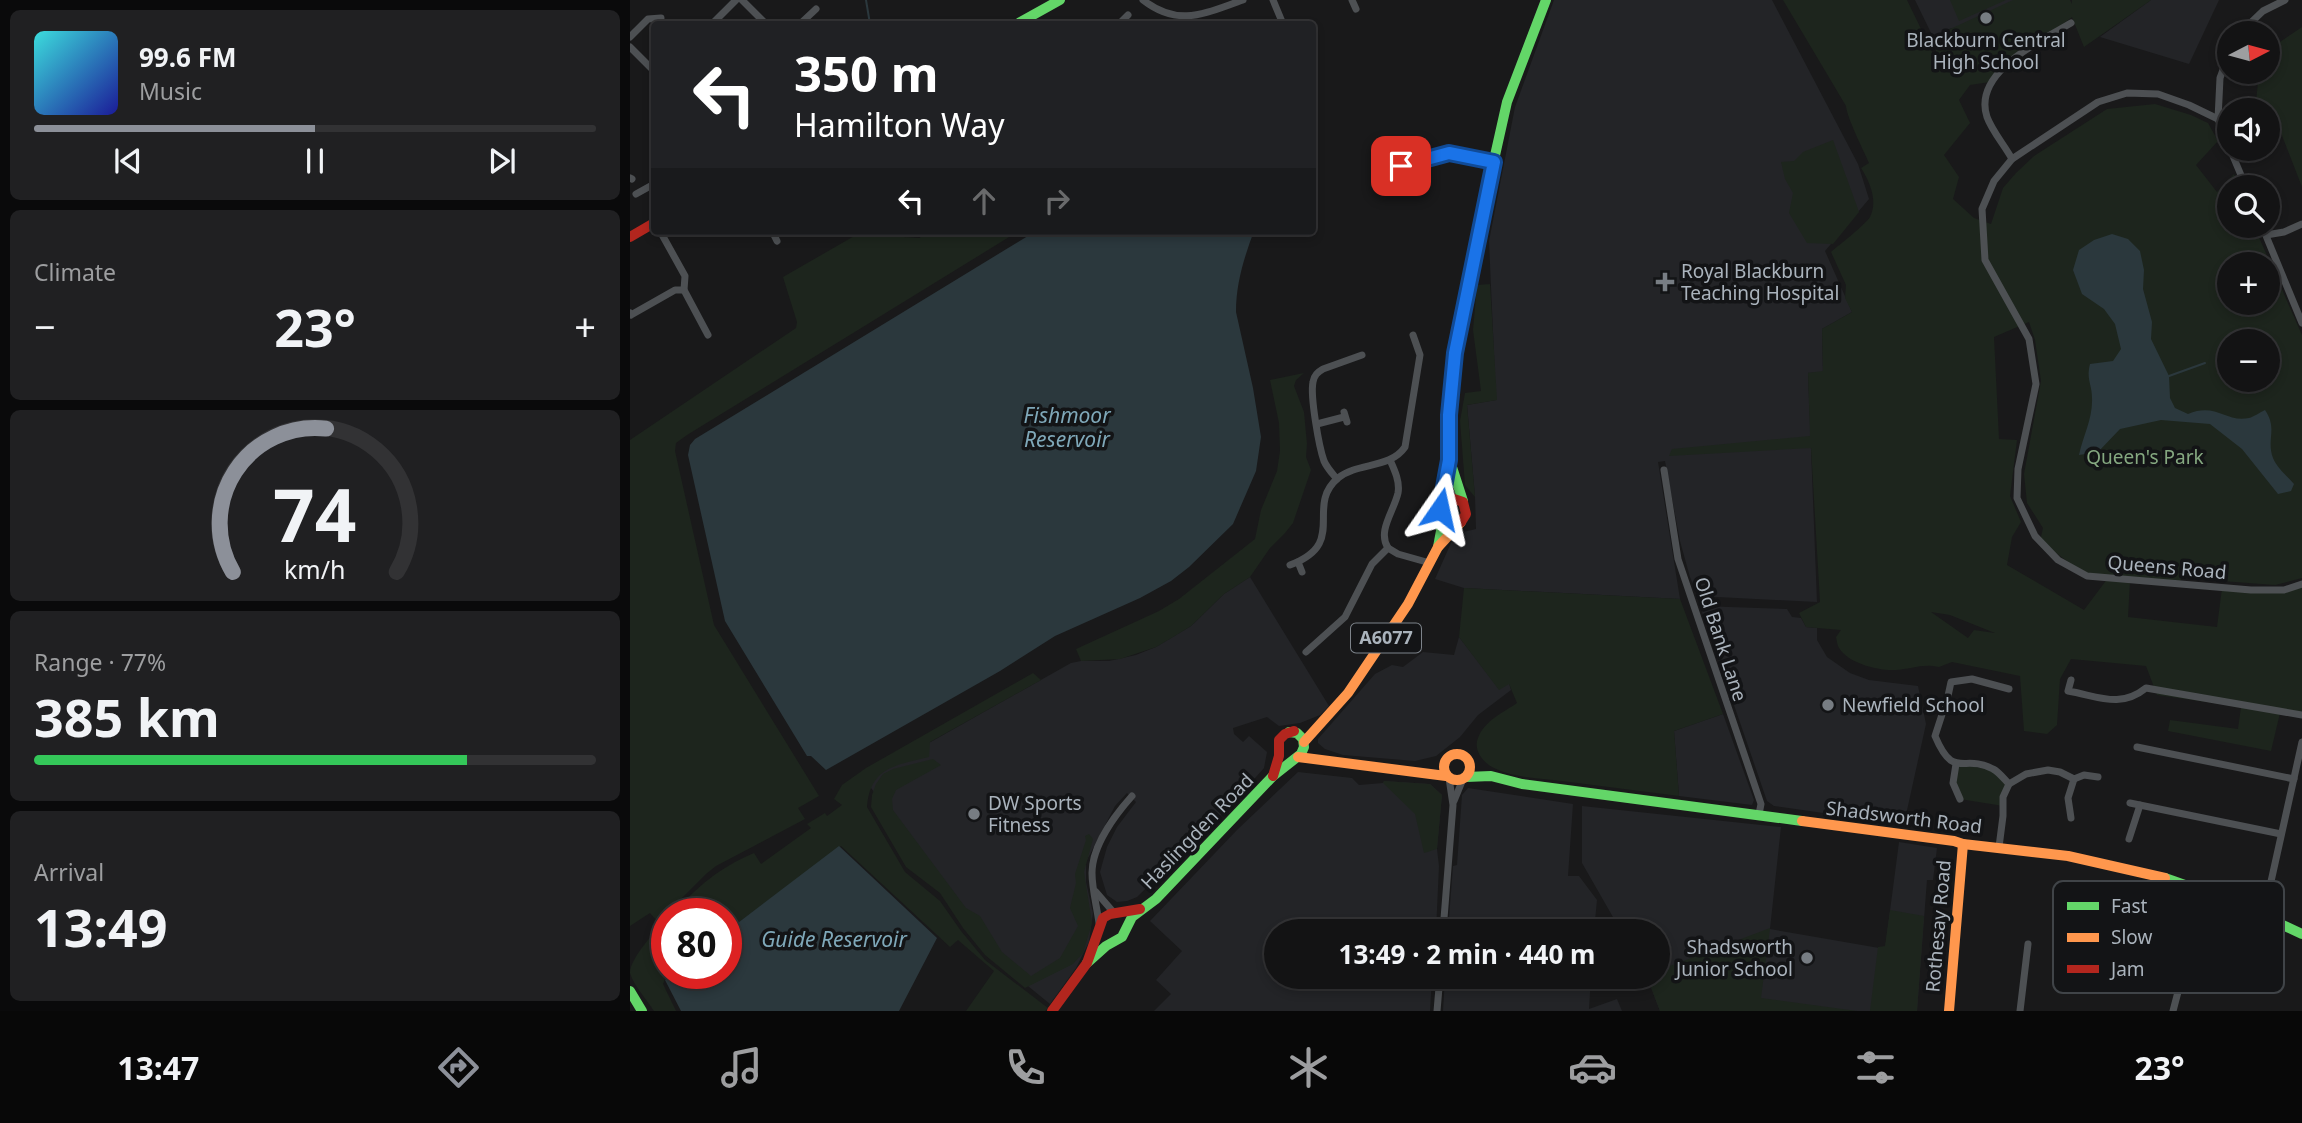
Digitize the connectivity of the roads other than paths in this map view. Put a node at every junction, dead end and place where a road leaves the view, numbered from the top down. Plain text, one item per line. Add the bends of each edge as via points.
1 (736, 0) edge
2 (742, 0) edge
3 (1060, 0) edge
4 (1143, 0) edge
5 (1161, 0) edge
6 (1243, 0) edge
7 (1273, 0) edge
8 (1352, 0) edge
9 (1546, 0) edge
10 (2285, 0) edge
11 (1156, 9) junction
12 (1356, 9) dead end
13 (1128, 15) dead end
14 (1196, 16) junction
15 (661, 18) dead end
16 (820, 19) dead end
17 (715, 21) edge
18 (763, 21) edge
19 (803, 21) edge
20 (1022, 21) edge
21 (1122, 21) edge
22 (1197, 21) edge
23 (1282, 21) edge
24 (2252, 21) edge
25 (2071, 23) dead end
26 (630, 37) edge
27 (630, 47) edge
28 (651, 68) edge
29 (2217, 119) edge
30 (2012, 159) junction
31 (1494, 162) junction
32 (1377, 173) dead end
33 (651, 186) edge
34 (636, 194) dead end
35 (2302, 224) edge
36 (651, 225) edge
37 (2280, 233) edge
38 (662, 235) edge
39 (774, 235) edge
40 (630, 237) edge
41 (2267, 238) edge
42 (777, 241) dead end
43 (684, 290) junction
44 (630, 313) edge
45 (2302, 323) edge
46 (708, 335) dead end
47 (1413, 335) dead end
48 (1359, 368) dead end
49 (1345, 417) dead end
50 (1317, 424) junction
51 (1390, 460) junction
52 (1449, 460) junction
53 (1664, 470) dead end
54 (1337, 479) junction
55 (1463, 501) junction
56 (1441, 509) junction
57 (1461, 522) junction
58 (1438, 547) junction
59 (1388, 548) junction
60 (1430, 563) junction
61 (1302, 572) dead end
62 (2302, 584) edge
63 (1306, 652) dead end
64 (2071, 680) dead end
65 (2009, 689) dead end
66 (2302, 715) edge
67 (1321, 721) junction
68 (1289, 732) junction
69 (2302, 742) edge
70 (1304, 743) junction
71 (2137, 747) dead end
72 (1279, 752) junction
73 (1297, 757) junction
74 (1448, 757) junction
75 (1326, 760) junction
76 (1469, 760) junction
77 (1956, 764) junction
78 (1416, 771) junction
79 (1273, 776) junction
80 (1491, 776) junction
81 (1448, 777) junction
82 (2098, 777) dead end
83 (1464, 778) junction
84 (2074, 779) junction
85 (2294, 779) junction
86 (2009, 784) junction
87 (1132, 796) dead end
88 (1960, 799) dead end
89 (2130, 803) dead end
90 (1453, 805) junction
91 (2140, 805) junction
92 (1759, 814) junction
93 (2071, 818) dead end
94 (2281, 834) junction
95 (2129, 839) dead end
96 (1963, 845) junction
97 (1999, 847) junction
98 (2173, 881) edge
99 (2271, 881) edge
100 (1096, 892) junction
101 (1144, 908) junction
102 (1115, 914) junction
103 (1444, 919) edge
104 (2284, 924) edge
105 (1126, 926) junction
106 (1099, 927) junction
107 (2302, 934) edge
108 (1114, 942) junction
109 (2028, 944) dead end
110 (1087, 963) junction
111 (1439, 989) edge
112 (630, 991) edge
113 (2178, 993) edge
114 (642, 1011) edge
115 (1052, 1011) edge
116 (1437, 1011) edge
117 (1948, 1011) edge
118 (2020, 1011) edge
119 (2173, 1011) edge

1 - 17 street
2 - 18 street
3 - 20 main road
4 - 11 street
5 - 11 street
6 - 14 street
7 - 23 street
8 - 12 street
9 - 31 main road, A6077 via 1507,103
10 - 24 street
11 - 14 street via 1171,16
13 - 21 street
14 - 22 street
15 - 26 street via 648,19
16 - 19 street via 815,10
25 - 30 street via 2008,63 1990,82 1985,99 1987,117
27 - 28 street
29 - 30 street, Queens Road via 2158,94 2127,93 2098,102
30 - 62 street, Queens Road via 1994,181 1982,209 1985,260 2029,339 2036,384 2018,469 2017,498 2035,536 2058,560 2087,576 2251,590 2284,590
31 - 32 street via 1449,153
31 - 52 main road, A6077 via 1455,353
33 - 34 street
35 - 37 street
36 - 40 main road
38 - 43 street via 685,276
39 - 42 street
41 - 45 street
43 - 44 street via 675,290
43 - 46 street
47 - 51 street via 1420,355 1408,438 1403,450
48 - 50 street via 1359,356 1323,369 1314,378
49 - 50 street
50 - 54 street via 1324,460
51 - 54 street
51 - 59 street via 1398,493 1384,536
52 - 55 main road, A6077
52 - 56 main road, A6077
53 - 92 street, Old Bank Lane via 1678,559 1761,804
54 - 61 street via 1324,499 1322,539 1312,554 1294,563
55 - 56 main road via 1451,498
55 - 57 main road, A6077 via 1467,510
56 - 57 main road via 1448,523
56 - 58 main road, A6077
57 - 58 main road, A6077
58 - 60 main road, A6077
59 - 60 street
59 - 63 street via 1372,564 1345,617
60 - 67 main road, A6077 via 1379,649
64 - 66 street via 2068,691 2116,701 2146,688
65 - 77 street via 1972,680 1951,682 1935,736 1942,752
67 - 68 main road, A6077
67 - 70 main road, A6077
68 - 70 main road via 1297,733
68 - 72 main road, A6077 via 1279,740
69 - 85 street
70 - 73 main road, A6077
70 - 75 main road
71 - 85 street
72 - 73 main road via 1289,759
72 - 79 main road, Haslingden Road / A6077
73 - 75 main road, Shadsworth Road
73 - 79 main road, Haslingden Road / A6077
74 - 76 main road, Shadsworth Road via 1458,754
74 - 78 main road
74 - 81 main road via 1443,768
75 - 78 main road, Shadsworth Road
76 - 80 main road, Shadsworth Road
76 - 83 main road
77 - 86 street via 1994,769
77 - 88 street via 1953,783
78 - 81 main road, Shadsworth Road
79 - 101 main road, Haslingden Road / A6077
80 - 83 main road, Shadsworth Road
80 - 92 main road, Shadsworth Road
81 - 83 main road, Shadsworth Road
81 - 90 street
82 - 84 street
83 - 90 street
84 - 86 street via 2048,770 2026,774
84 - 93 street via 2067,798
85 - 94 street
86 - 97 street via 2003,797
87 - 100 street via 1095,855 1092,874
89 - 91 street
90 - 103 street
91 - 94 street
91 - 95 street
92 - 96 main road, Shadsworth Road
94 - 99 street
96 - 97 main road, Shadsworth Road
96 - 117 main road, Rothesay Road
97 - 98 main road, Shadsworth Road via 2117,864
100 - 102 street
100 - 106 street
101 - 102 main road, Haslingden Road / A6077
101 - 105 main road, Haslingden Road / A6077
102 - 105 main road
102 - 106 main road, A6077
104 - 107 main road, Shadsworth Road
105 - 108 main road, A6077
106 - 108 main road via 1102,937
106 - 110 main road, A6077
108 - 110 main road, A6077
109 - 118 street
110 - 115 main road, A6077
111 - 116 street
112 - 114 main road
113 - 119 street

